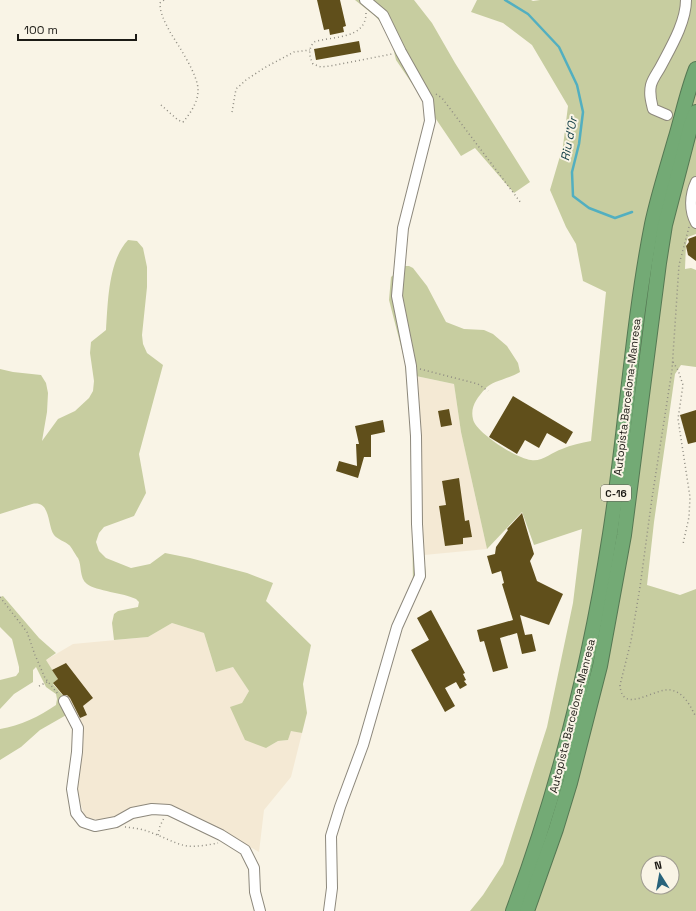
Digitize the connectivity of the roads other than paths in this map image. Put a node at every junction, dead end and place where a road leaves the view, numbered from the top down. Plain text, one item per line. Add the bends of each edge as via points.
1 (686, 0) edge
2 (365, 5) edge
3 (696, 70) edge
4 (696, 112) edge
5 (667, 115) dead end
6 (696, 182) edge
7 (695, 221) edge
8 (64, 701) road end
9 (260, 911) edge
10 (329, 911) edge
11 (513, 911) edge
12 (527, 911) edge

1 - 5 street via 680,29 652,83 650,97 653,109
2 - 10 street via 383,15 428,100 430,121 403,228 397,296 411,366 420,576 397,627 363,745 331,836 332,888
3 - 11 highway, Autopista Barcelona-Manresa / C-16 via 653,221 645,262 610,533 586,666 557,780
4 - 12 highway, Autopista Barcelona-Manresa / C-16 via 665,225 658,263 624,535 600,666 570,783
6 - 7 street via 690,202
8 - 9 street via 78,728 72,789 76,813 83,822 95,826 116,822 132,813 152,809 172,811 246,850 254,868 255,892

